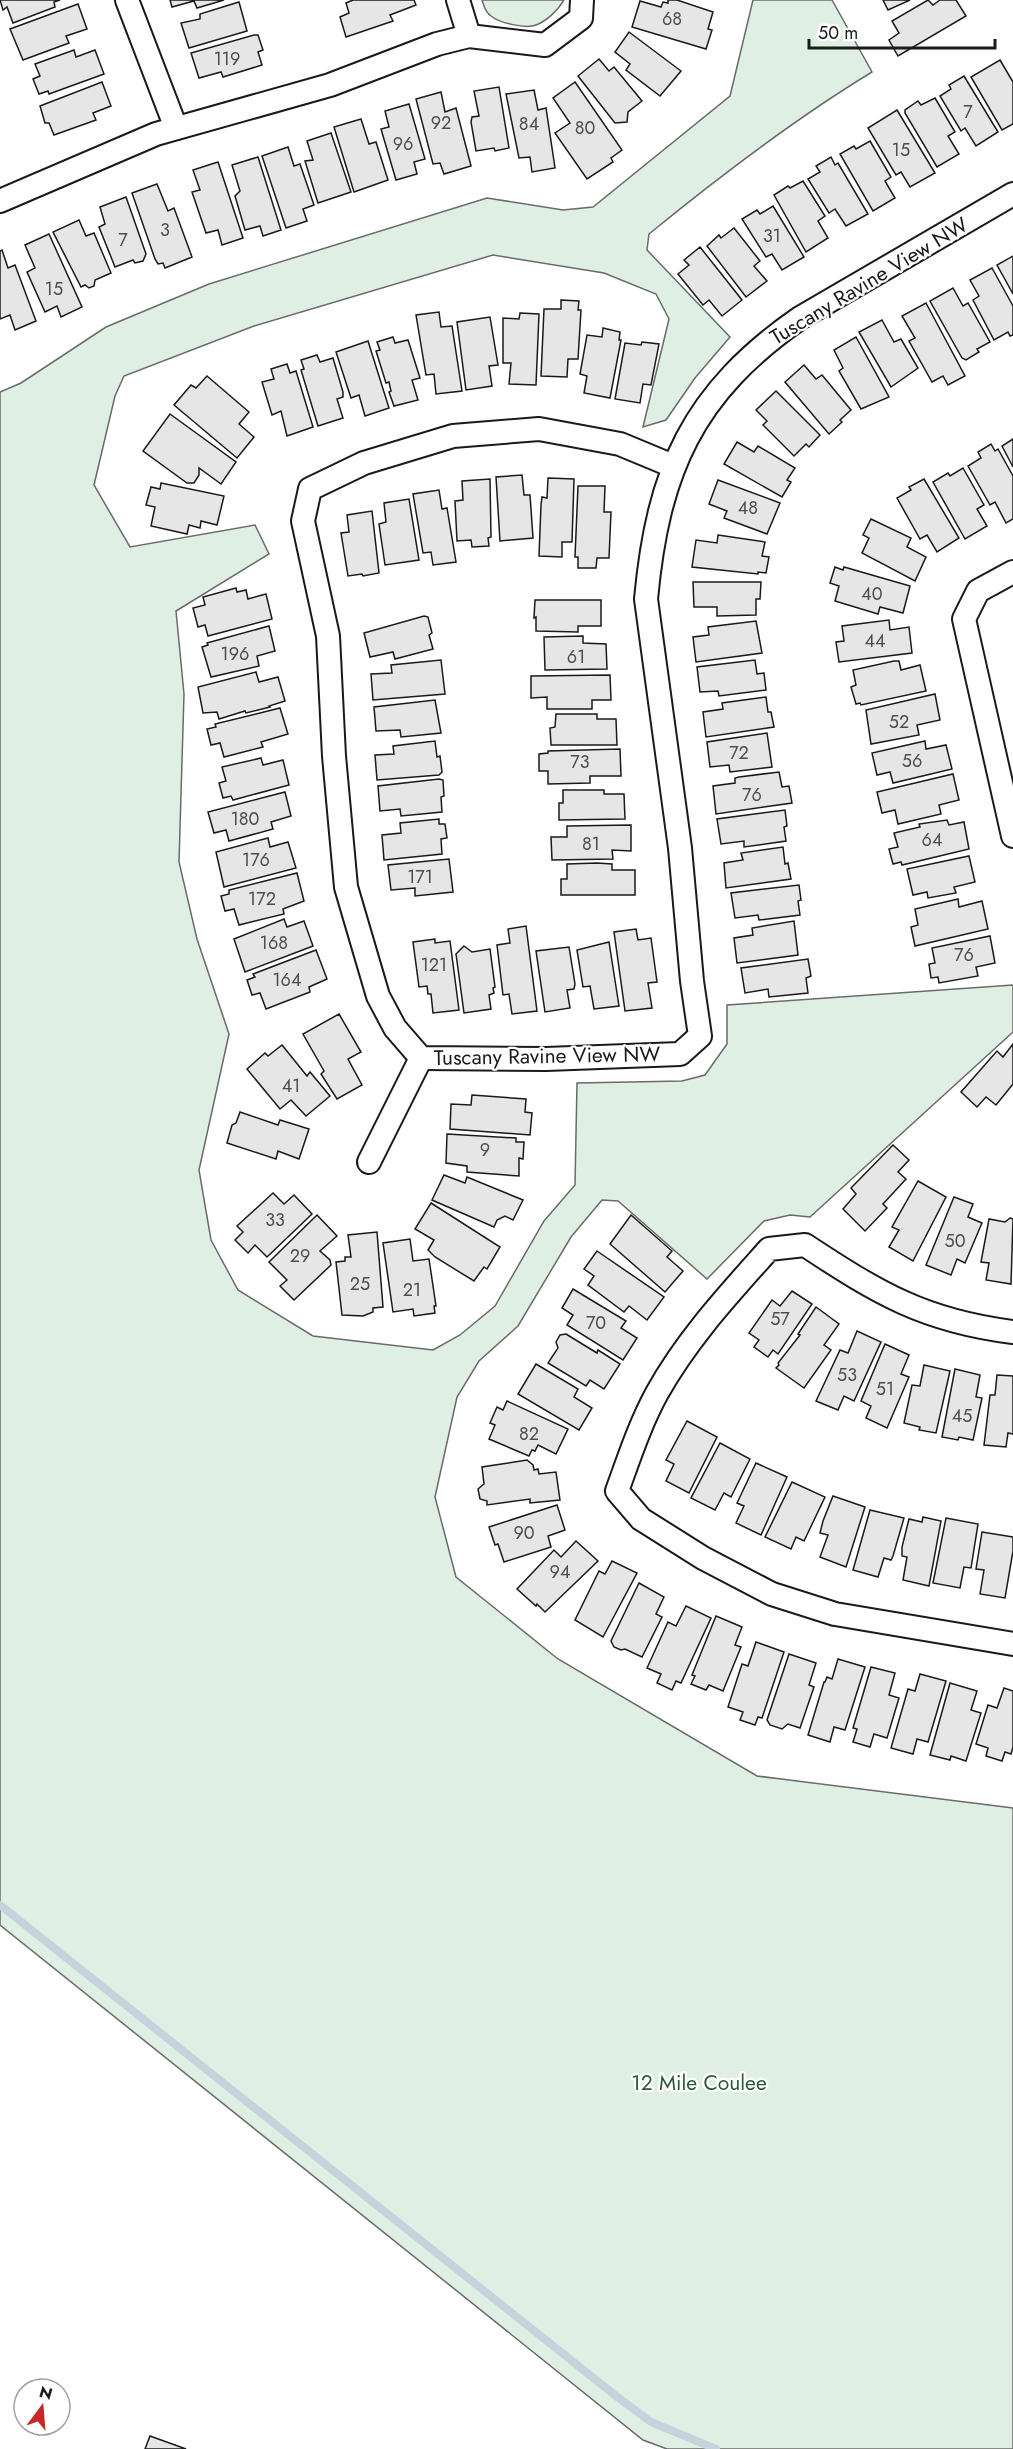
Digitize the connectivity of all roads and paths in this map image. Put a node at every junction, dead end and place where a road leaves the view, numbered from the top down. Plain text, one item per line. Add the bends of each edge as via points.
1 (127, 0) edge
2 (458, 0) edge
3 (582, 0) edge
4 (469, 36) junction
5 (176, 128) junction
6 (1013, 194) edge
7 (0, 201) edge
8 (673, 466) junction
9 (1013, 572) edge
10 (1013, 836) edge
11 (421, 1058) junction
12 (369, 1162) dead end
13 (1013, 1332) edge
14 (1013, 1644) edge

1 - 5 street
2 - 4 street
3 - 4 street via 581,18 545,45
4 - 5 street via 437,44 330,85
5 - 7 street
6 - 8 street, Tuscany Ravine View NW via 777,333 717,392
8 - 11 street, Tuscany Ravine View NW via 657,519 646,599 680,848 700,1036 680,1054
8 - 11 street, Tuscany Ravine View NW via 620,444 539,429 453,436 364,464 310,489 303,521 328,636 346,887 378,996 394,1028
9 - 10 street via 978,591 964,619
11 - 12 street
13 - 14 street via 963,1324 899,1302 806,1245 769,1249 714,1311 672,1367 642,1422 617,1491 641,1519 703,1558 772,1594 835,1614

